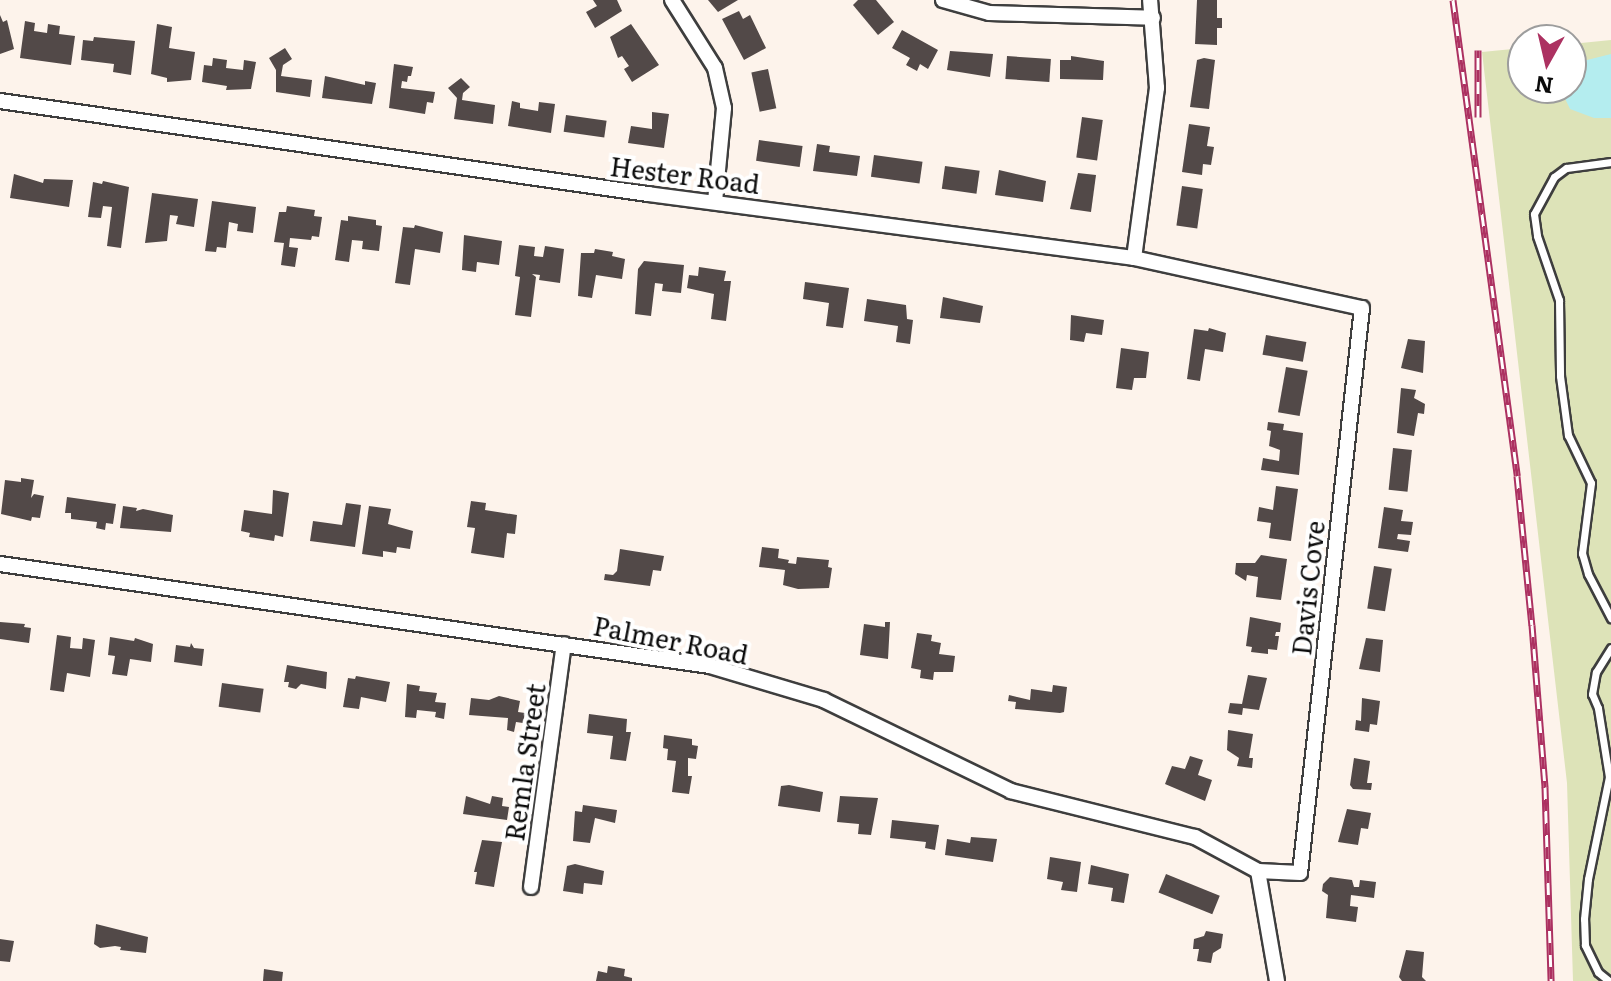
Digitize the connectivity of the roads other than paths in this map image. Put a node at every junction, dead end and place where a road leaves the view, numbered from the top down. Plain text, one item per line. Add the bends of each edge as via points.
1 (672, 0) edge
2 (943, 0) edge
3 (1150, 0) edge
4 (1153, 18) junction
5 (0, 101) edge
6 (1611, 162) edge
7 (715, 202) junction
8 (1134, 258) junction
9 (1362, 308) joint
10 (0, 564) edge
11 (1611, 618) edge
12 (564, 644) junction
13 (1611, 648) edge
14 (1258, 871) junction
15 (1300, 873) joint
16 (531, 887) dead end
17 (1277, 981) edge
18 (1609, 981) edge

1 - 7 street via 715,68 724,108
2 - 4 street via 989,13
3 - 4 street
4 - 8 street via 1157,88
5 - 7 street, Hester Road
6 - 11 lane via 1566,168 1554,177 1534,214 1559,300 1560,376 1568,435 1591,483 1582,553
7 - 8 street, Hester Road
8 - 9 street, Hester Road
9 - 15 street, Davis Cove
10 - 12 street, Palmer Road
12 - 14 street, Palmer Road via 710,666 824,700 1011,791 1195,837
12 - 16 street, Remla Street
13 - 18 lane via 1596,672 1592,694 1609,777 1584,919 1585,945 1598,972
14 - 15 street, Palmer Road
14 - 17 street

